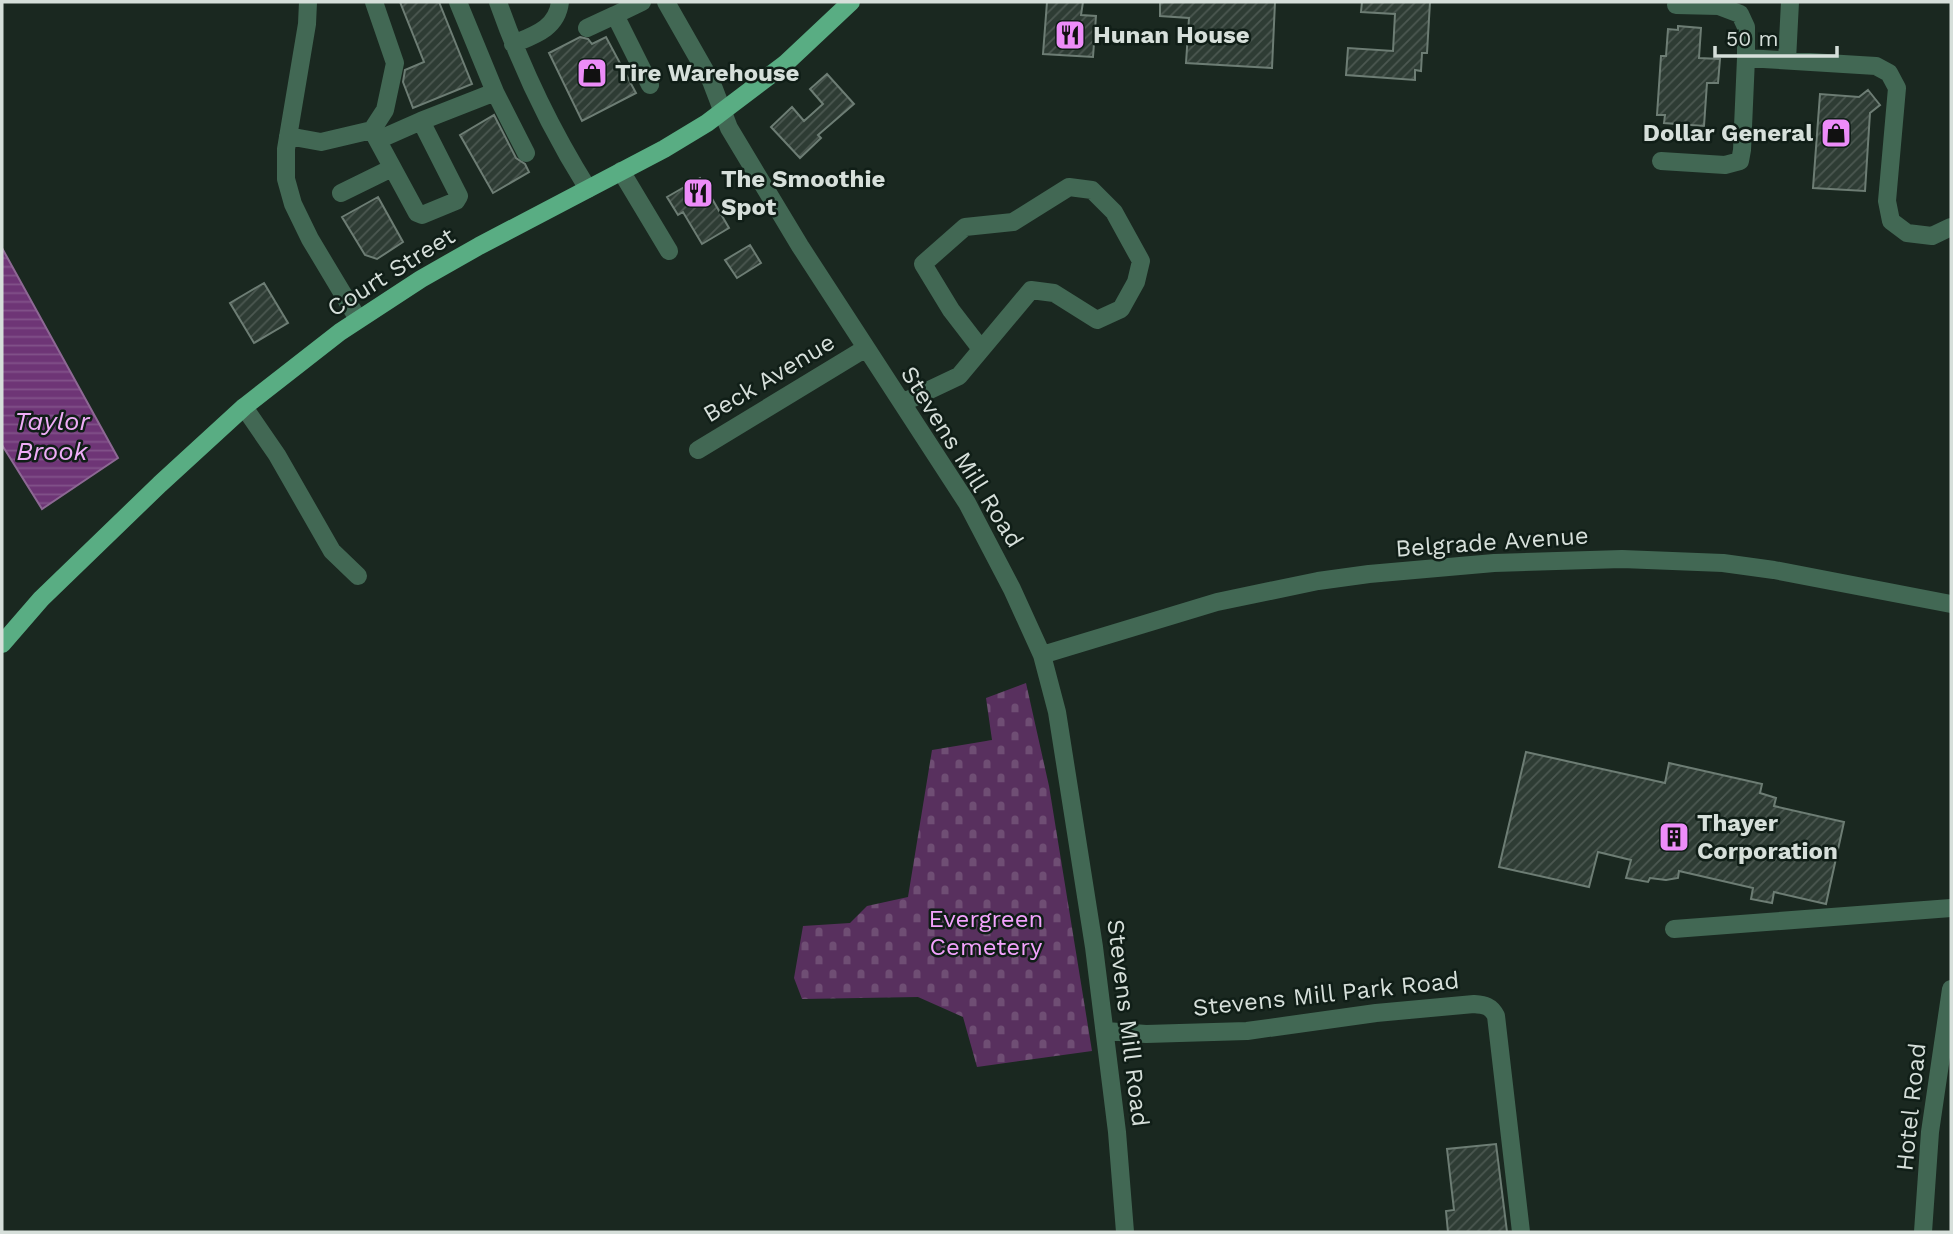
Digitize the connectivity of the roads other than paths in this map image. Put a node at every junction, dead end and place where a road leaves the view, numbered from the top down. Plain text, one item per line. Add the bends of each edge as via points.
1 (308, 2) edge
2 (374, 2) edge
3 (457, 2) edge
4 (498, 2) edge
5 (560, 2) edge
6 (642, 2) edge
7 (666, 2) edge
8 (850, 2) edge
9 (1790, 2) edge
10 (1676, 5) dead end
11 (615, 15) junction
12 (587, 28) dead end
13 (513, 44) junction
14 (1746, 58) junction
15 (1787, 60) junction
16 (650, 85) dead end
17 (495, 92) junction
18 (722, 111) junction
19 (421, 121) junction
20 (288, 135) junction
21 (375, 135) junction
22 (526, 153) dead end
23 (1661, 161) dead end
24 (392, 168) junction
25 (621, 171) junction
26 (588, 188) junction
27 (341, 193) dead end
28 (1951, 227) edge
29 (669, 251) dead end
30 (358, 319) junction
31 (866, 348) junction
32 (981, 349) junction
33 (902, 403) junction
34 (244, 407) junction
35 (698, 450) dead end
36 (358, 576) dead end
37 (1951, 604) edge
38 (2, 644) edge
39 (1042, 655) junction
40 (1951, 908) edge
41 (1674, 929) dead end
42 (1951, 989) edge
43 (1106, 1031) junction
44 (1125, 1232) edge
45 (1521, 1232) edge
46 (1923, 1232) edge

1 - 20 street
2 - 21 street via 395,63
3 - 17 street
4 - 13 street
5 - 13 street via 553,22
6 - 11 street
7 - 18 street, Stevens Mill Road via 711,80
8 - 18 main road, Court Street via 785,64
9 - 15 street
10 - 14 street via 1719,6 1740,14 1746,27
11 - 12 street
11 - 16 street
13 - 26 street
14 - 15 street
14 - 23 street via 1740,161 1725,165
15 - 28 street via 1876,66 1889,73 1897,88 1887,201 1891,221 1907,233 1932,236
17 - 19 street
17 - 22 street
18 - 25 main road, Court Street
18 - 31 street, Stevens Mill Road
19 - 21 street
19 - 24 street via 459,196 456,201 417,213
20 - 21 street via 321,142
20 - 30 street via 286,179 293,204
21 - 24 street
24 - 27 street
25 - 26 main road, Court Street
25 - 29 street
26 - 30 main road, Court Street via 421,279
30 - 34 main road, Court Street
31 - 33 street, Stevens Mill Road
31 - 35 street, Beck Avenue
32 - 32 street via 1031,290 1054,293 1097,320 1121,309 1141,261 1114,212 1093,190 1069,187 1013,222 965,227 923,264
32 - 33 street via 959,376
33 - 39 street, Stevens Mill Road via 988,540
34 - 36 street via 332,551
34 - 38 main road, Court Street via 98,543
37 - 39 street, Belgrade Avenue via 1723,563 1622,559 1507,562 1318,581 1217,602
39 - 43 street, Stevens Mill Road via 1057,712
40 - 41 street
42 - 46 street, Hotel Road via 1930,1132
43 - 44 street, Stevens Mill Road
43 - 45 street, Stevens Mill Park Road via 1248,1031 1376,1013 1487,1005 1496,1016

